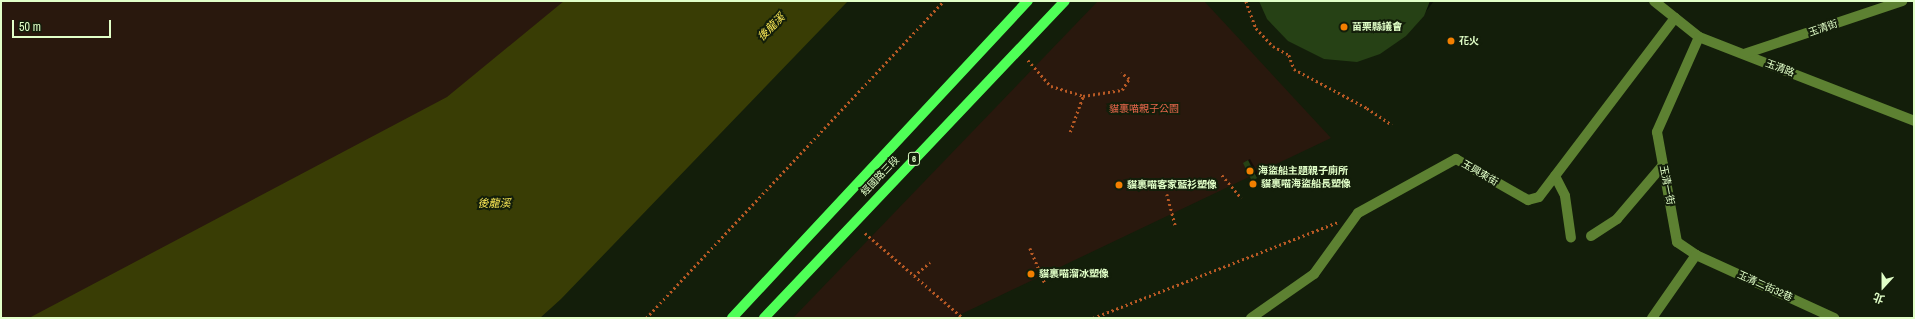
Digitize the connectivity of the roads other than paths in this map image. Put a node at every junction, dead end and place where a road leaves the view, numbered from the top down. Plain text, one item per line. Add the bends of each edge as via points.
1 (1028, 1) edge
2 (1065, 1) edge
3 (1654, 1) edge
4 (1902, 1) edge
5 (1675, 18) junction
6 (1699, 37) junction
7 (1744, 54) junction
8 (1914, 121) edge
9 (1663, 166) junction
10 (1556, 176) junction
11 (1591, 236) dead end
12 (1571, 238) dead end
13 (1696, 255) junction
14 (732, 318) edge
15 (764, 318) edge
16 (1251, 318) edge
17 (1652, 318) edge
18 (1834, 318) edge

1 - 14 main road, 經國路三段
2 - 15 main road, 經國路三段 / 6
3 - 5 street, 玉清路
4 - 7 street, 玉清街
5 - 6 street, 玉清路
5 - 10 street, 玉興東街
6 - 7 street, 玉清路
6 - 9 street, 玉清一街 via 1657,132
7 - 8 street, 玉清路
9 - 11 street via 1617,219
9 - 13 street, 玉清一街 via 1678,242
10 - 12 street via 1565,196
10 - 16 street, 玉興東街 via 1539,197 1528,200 1456,159 1358,213 1314,274
13 - 17 street
13 - 18 street, 玉清二街32巷

